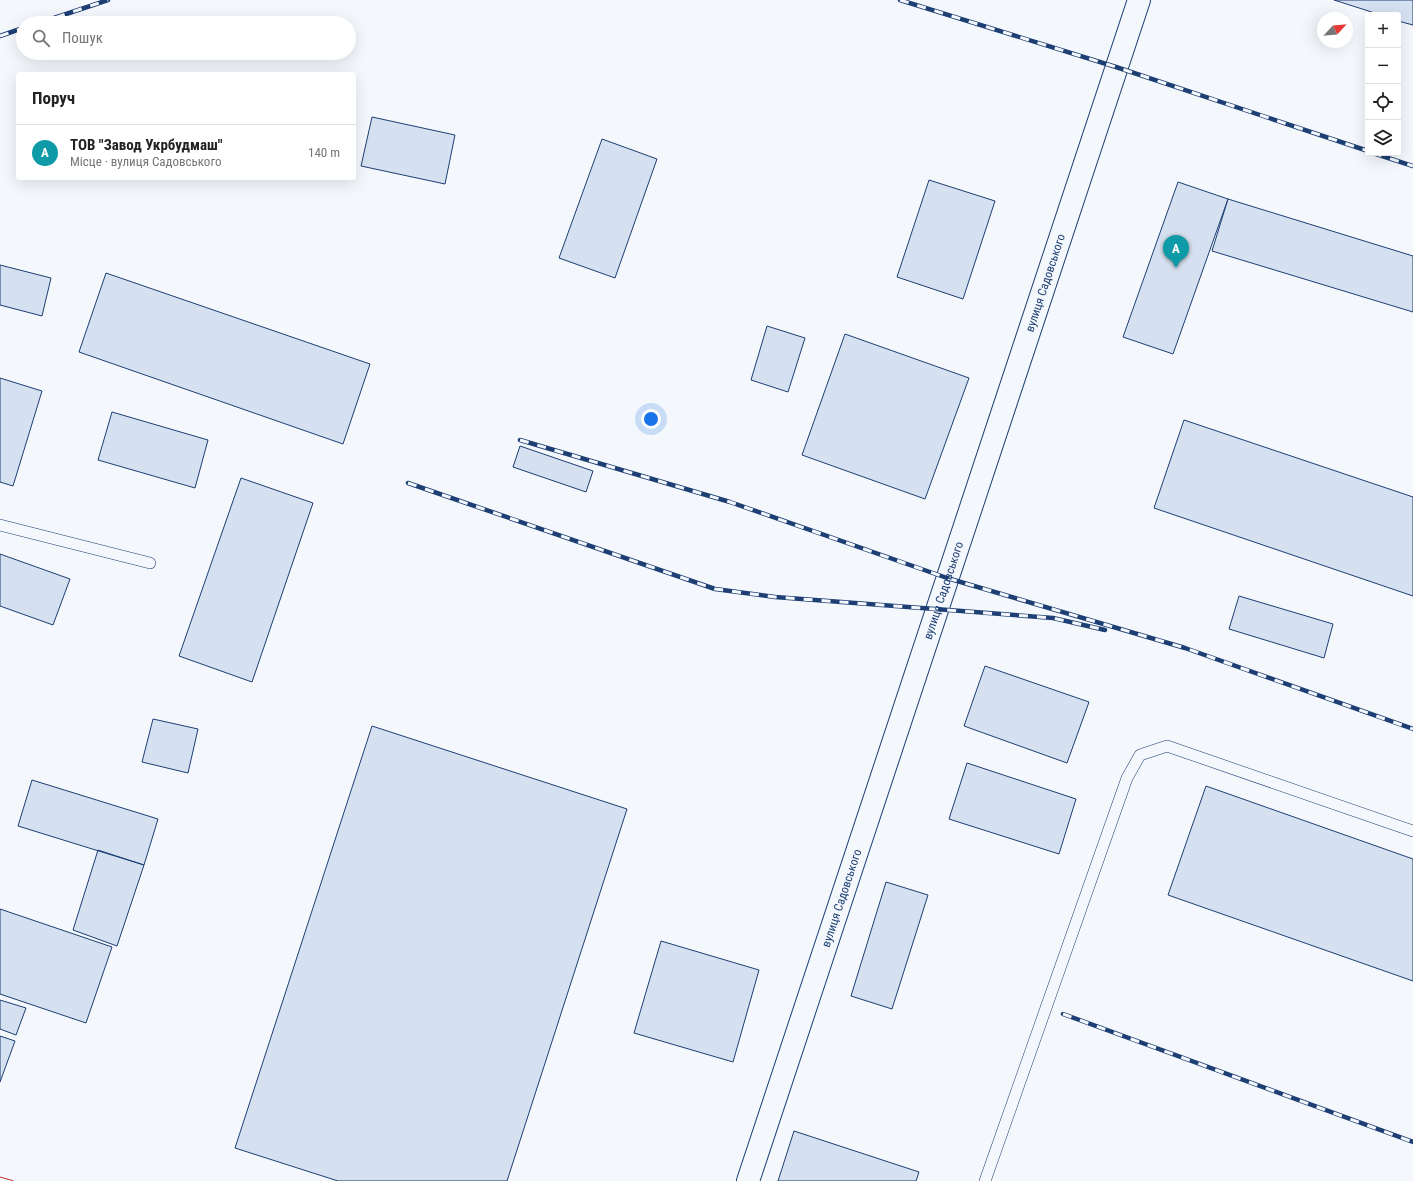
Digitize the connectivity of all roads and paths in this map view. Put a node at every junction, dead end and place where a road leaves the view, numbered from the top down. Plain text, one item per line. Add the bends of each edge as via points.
1 (1139, 0) edge
2 (0, 525) edge
3 (150, 563) dead end
4 (1413, 831) edge
5 (748, 1181) edge
6 (986, 1181) edge

1 - 5 street, вулиця Садовського
2 - 3 lane
4 - 6 lane via 1167,746 1140,755 1128,778

